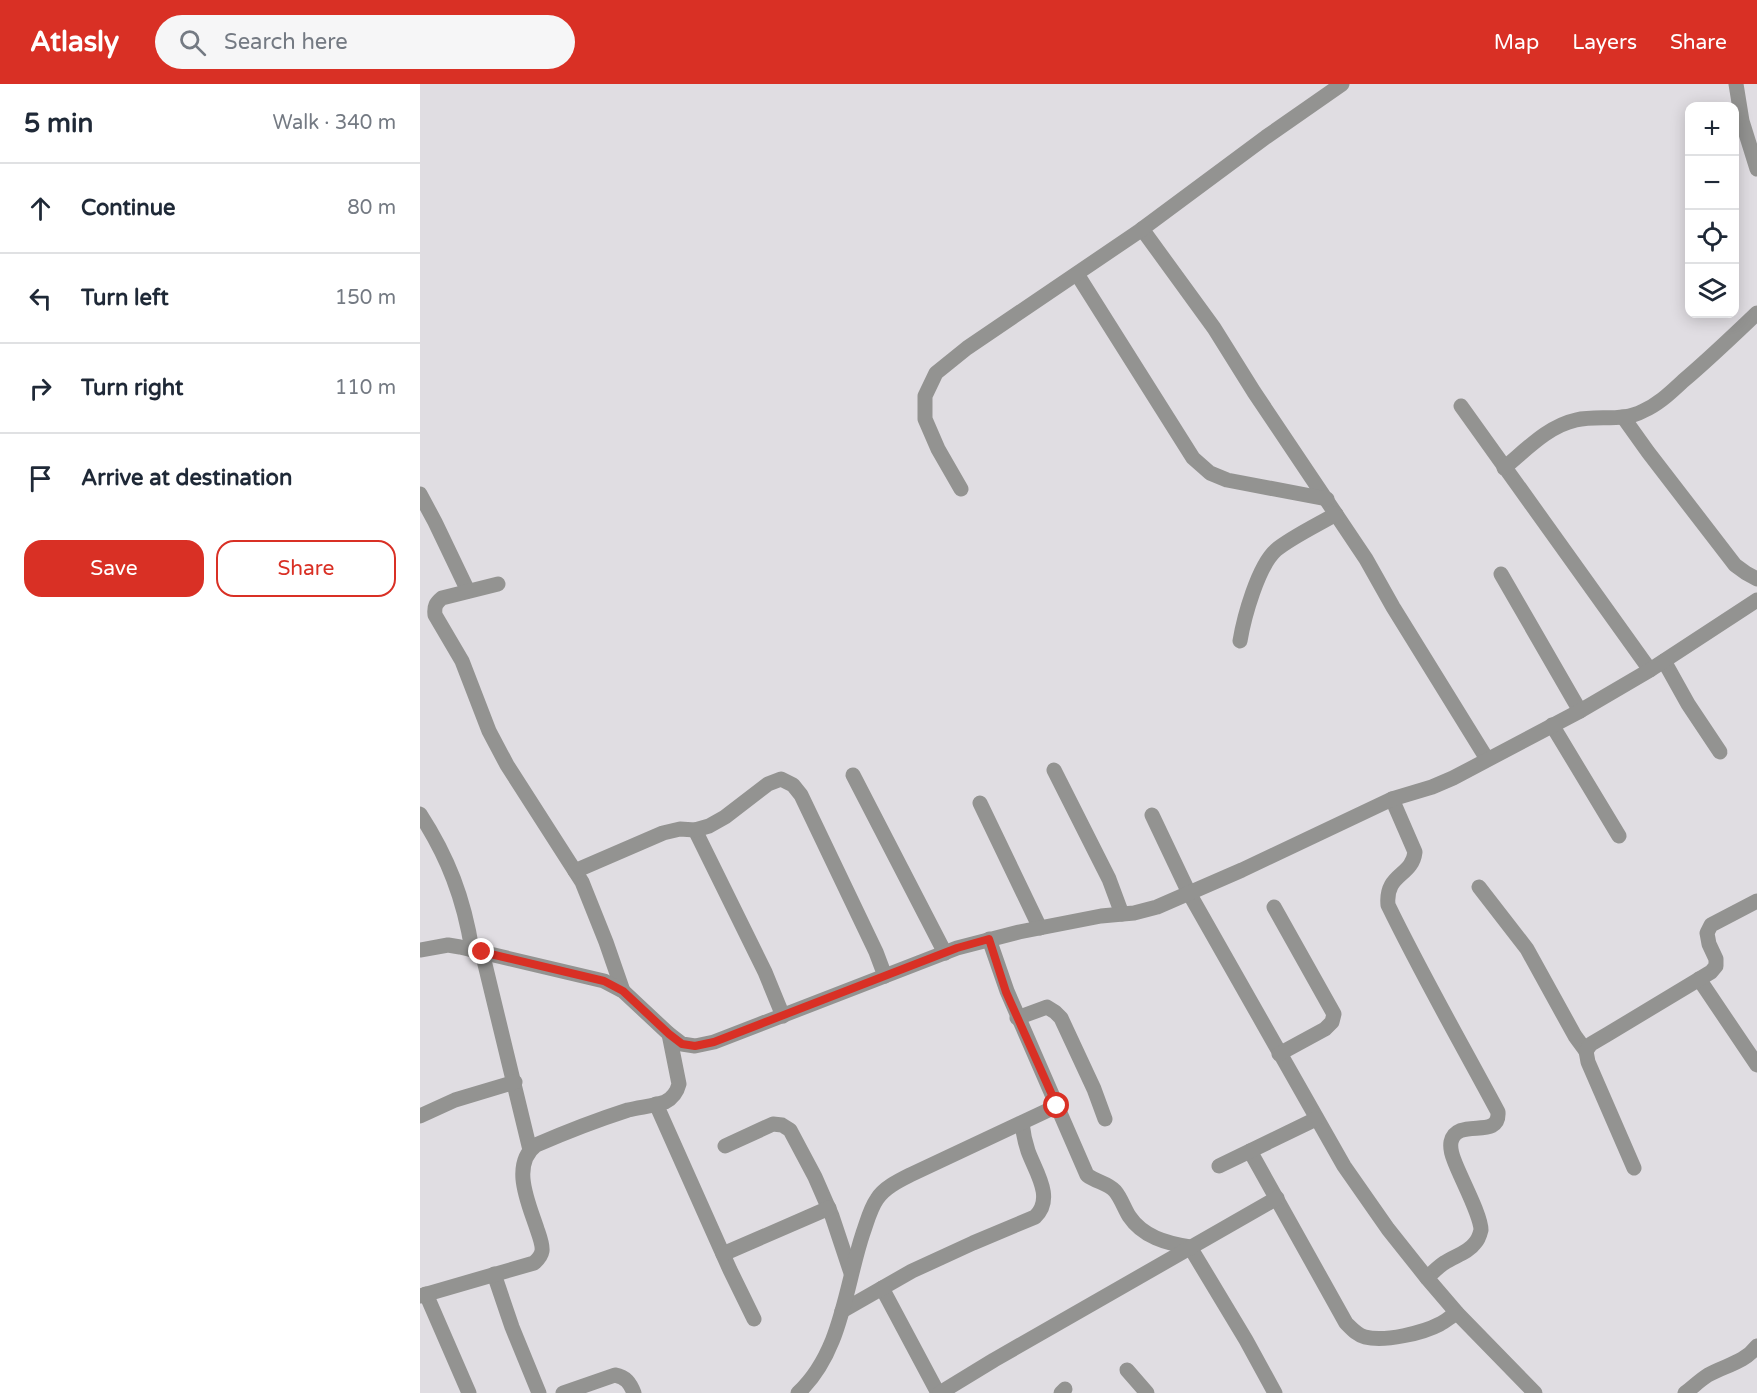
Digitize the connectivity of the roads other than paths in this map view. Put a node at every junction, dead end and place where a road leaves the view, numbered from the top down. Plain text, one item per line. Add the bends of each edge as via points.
1 (1342, 84) edge
2 (1736, 84) edge
3 (1757, 169) edge
4 (1142, 228) junction
5 (1077, 274) junction
6 (1757, 313) edge
7 (1461, 406) dead end
8 (1623, 417) junction
9 (1504, 468) junction
10 (962, 489) dead end
11 (420, 494) edge
12 (1327, 499) junction
13 (1336, 514) junction
14 (1501, 574) dead end
15 (1757, 579) edge
16 (498, 584) dead end
17 (468, 591) junction
18 (1757, 600) edge
19 (1240, 641) dead end
20 (1664, 661) junction
21 (1650, 670) junction
22 (1581, 711) junction
23 (1552, 725) junction
24 (1720, 752) dead end
25 (1487, 759) junction
26 (1054, 770) dead end
27 (853, 775) dead end
28 (1392, 799) junction
29 (980, 803) dead end
30 (420, 814) edge
31 (1152, 815) dead end
32 (695, 830) junction
33 (1619, 836) dead end
34 (575, 871) junction
35 (1479, 887) dead end
36 (1189, 893) junction
37 (1757, 901) edge
38 (1274, 907) dead end
39 (1122, 914) junction
40 (1040, 928) junction
41 (989, 939) junction
42 (420, 951) edge
43 (477, 951) junction
44 (945, 953) junction
45 (885, 976) junction
46 (1699, 980) junction
47 (623, 991) junction
48 (783, 1016) junction
49 (1017, 1017) junction
50 (669, 1034) junction
51 (1586, 1051) junction
52 (1279, 1054) junction
53 (1757, 1065) edge
54 (514, 1082) junction
55 (656, 1104) junction
56 (1057, 1106) junction
57 (420, 1116) edge
58 (1105, 1119) dead end
59 (1316, 1119) junction
60 (1022, 1123) junction
61 (724, 1146) dead end
62 (530, 1150) junction
63 (1250, 1151) junction
64 (1219, 1166) dead end
65 (1634, 1168) dead end
66 (1277, 1198) junction
67 (828, 1208) junction
68 (1190, 1247) junction
69 (723, 1254) junction
70 (851, 1273) junction
71 (494, 1274) junction
72 (1427, 1278) junction
73 (882, 1288) junction
74 (423, 1295) edge
75 (842, 1311) junction
76 (1456, 1313) junction
77 (754, 1319) dead end
78 (1757, 1346) edge
79 (1127, 1370) dead end
80 (469, 1393) edge
81 (539, 1393) edge
82 (563, 1393) edge
83 (634, 1393) edge
84 (798, 1393) edge
85 (939, 1393) edge
86 (1147, 1393) edge
87 (1275, 1393) edge
88 (1534, 1393) edge
89 (1685, 1393) edge

1 - 4 street
2 - 3 street via 1742,121
4 - 5 street
4 - 12 street
5 - 10 street via 936,373 925,396 926,419 938,449
5 - 12 street via 1194,458 1210,473 1227,480
6 - 8 street via 1662,400 1642,412
7 - 9 street
8 - 9 street via 1578,419 1562,424
8 - 15 street via 1731,560
9 - 21 street
11 - 17 street
12 - 13 street
13 - 19 street via 1277,549 1269,558 1249,605
13 - 25 street
14 - 22 street
16 - 17 street
17 - 34 street via 436,602 435,615 462,661 489,731 507,765
18 - 20 street
20 - 21 street
20 - 24 street
21 - 22 street
22 - 23 street
23 - 25 street
23 - 33 street
25 - 28 street via 1453,778
26 - 39 street via 1109,879
27 - 44 street
28 - 36 street
28 - 72 street via 1415,852 1409,866 1391,884 1388,905 1498,1112 1495,1125 1462,1129 1451,1142 1480,1230 1474,1246 1445,1262
29 - 40 street
30 - 43 street via 448,864
31 - 36 street
32 - 34 street via 663,833
32 - 45 street via 725,817 768,784 781,779 793,785
32 - 48 street
34 - 47 street
35 - 51 street via 1527,949
36 - 39 street via 1157,907
36 - 52 street
37 - 46 street via 1711,925 1707,933 1716,966
38 - 52 street via 1335,1014 1325,1029
39 - 40 street
40 - 41 street
41 - 44 street
41 - 49 street
42 - 43 street via 448,945
43 - 47 street via 604,981
43 - 54 street
44 - 45 street
45 - 48 street
46 - 51 street via 1591,1044
46 - 53 street
47 - 50 street
48 - 50 street via 695,1046 682,1044
49 - 56 street
49 - 58 street via 1047,1007 1061,1018
50 - 55 street via 678,1091
51 - 65 street
52 - 59 street
54 - 57 street via 455,1100
54 - 62 street
55 - 62 street via 596,1120
55 - 69 street
56 - 60 street
56 - 68 street via 1087,1175 1109,1186 1130,1217 1149,1235
59 - 63 street
59 - 72 street via 1344,1166
60 - 70 street via 889,1187 877,1199 869,1216
60 - 73 street via 1040,1178 1041,1212
61 - 67 street via 773,1125 782,1125 795,1139
62 - 71 street via 523,1182 542,1250 534,1263
63 - 64 street
63 - 66 street
66 - 68 street
66 - 76 street via 1353,1331 1372,1338 1406,1335 1440,1324
67 - 69 street
67 - 70 street
68 - 85 street
68 - 87 street
69 - 77 street
70 - 75 street
71 - 74 street
71 - 81 street
72 - 76 street
73 - 75 street
73 - 85 street
74 - 80 street
75 - 84 street via 820,1365
76 - 88 street
78 - 89 street via 1749,1356 1707,1376
79 - 86 street
82 - 83 street via 615,1374 623,1376

